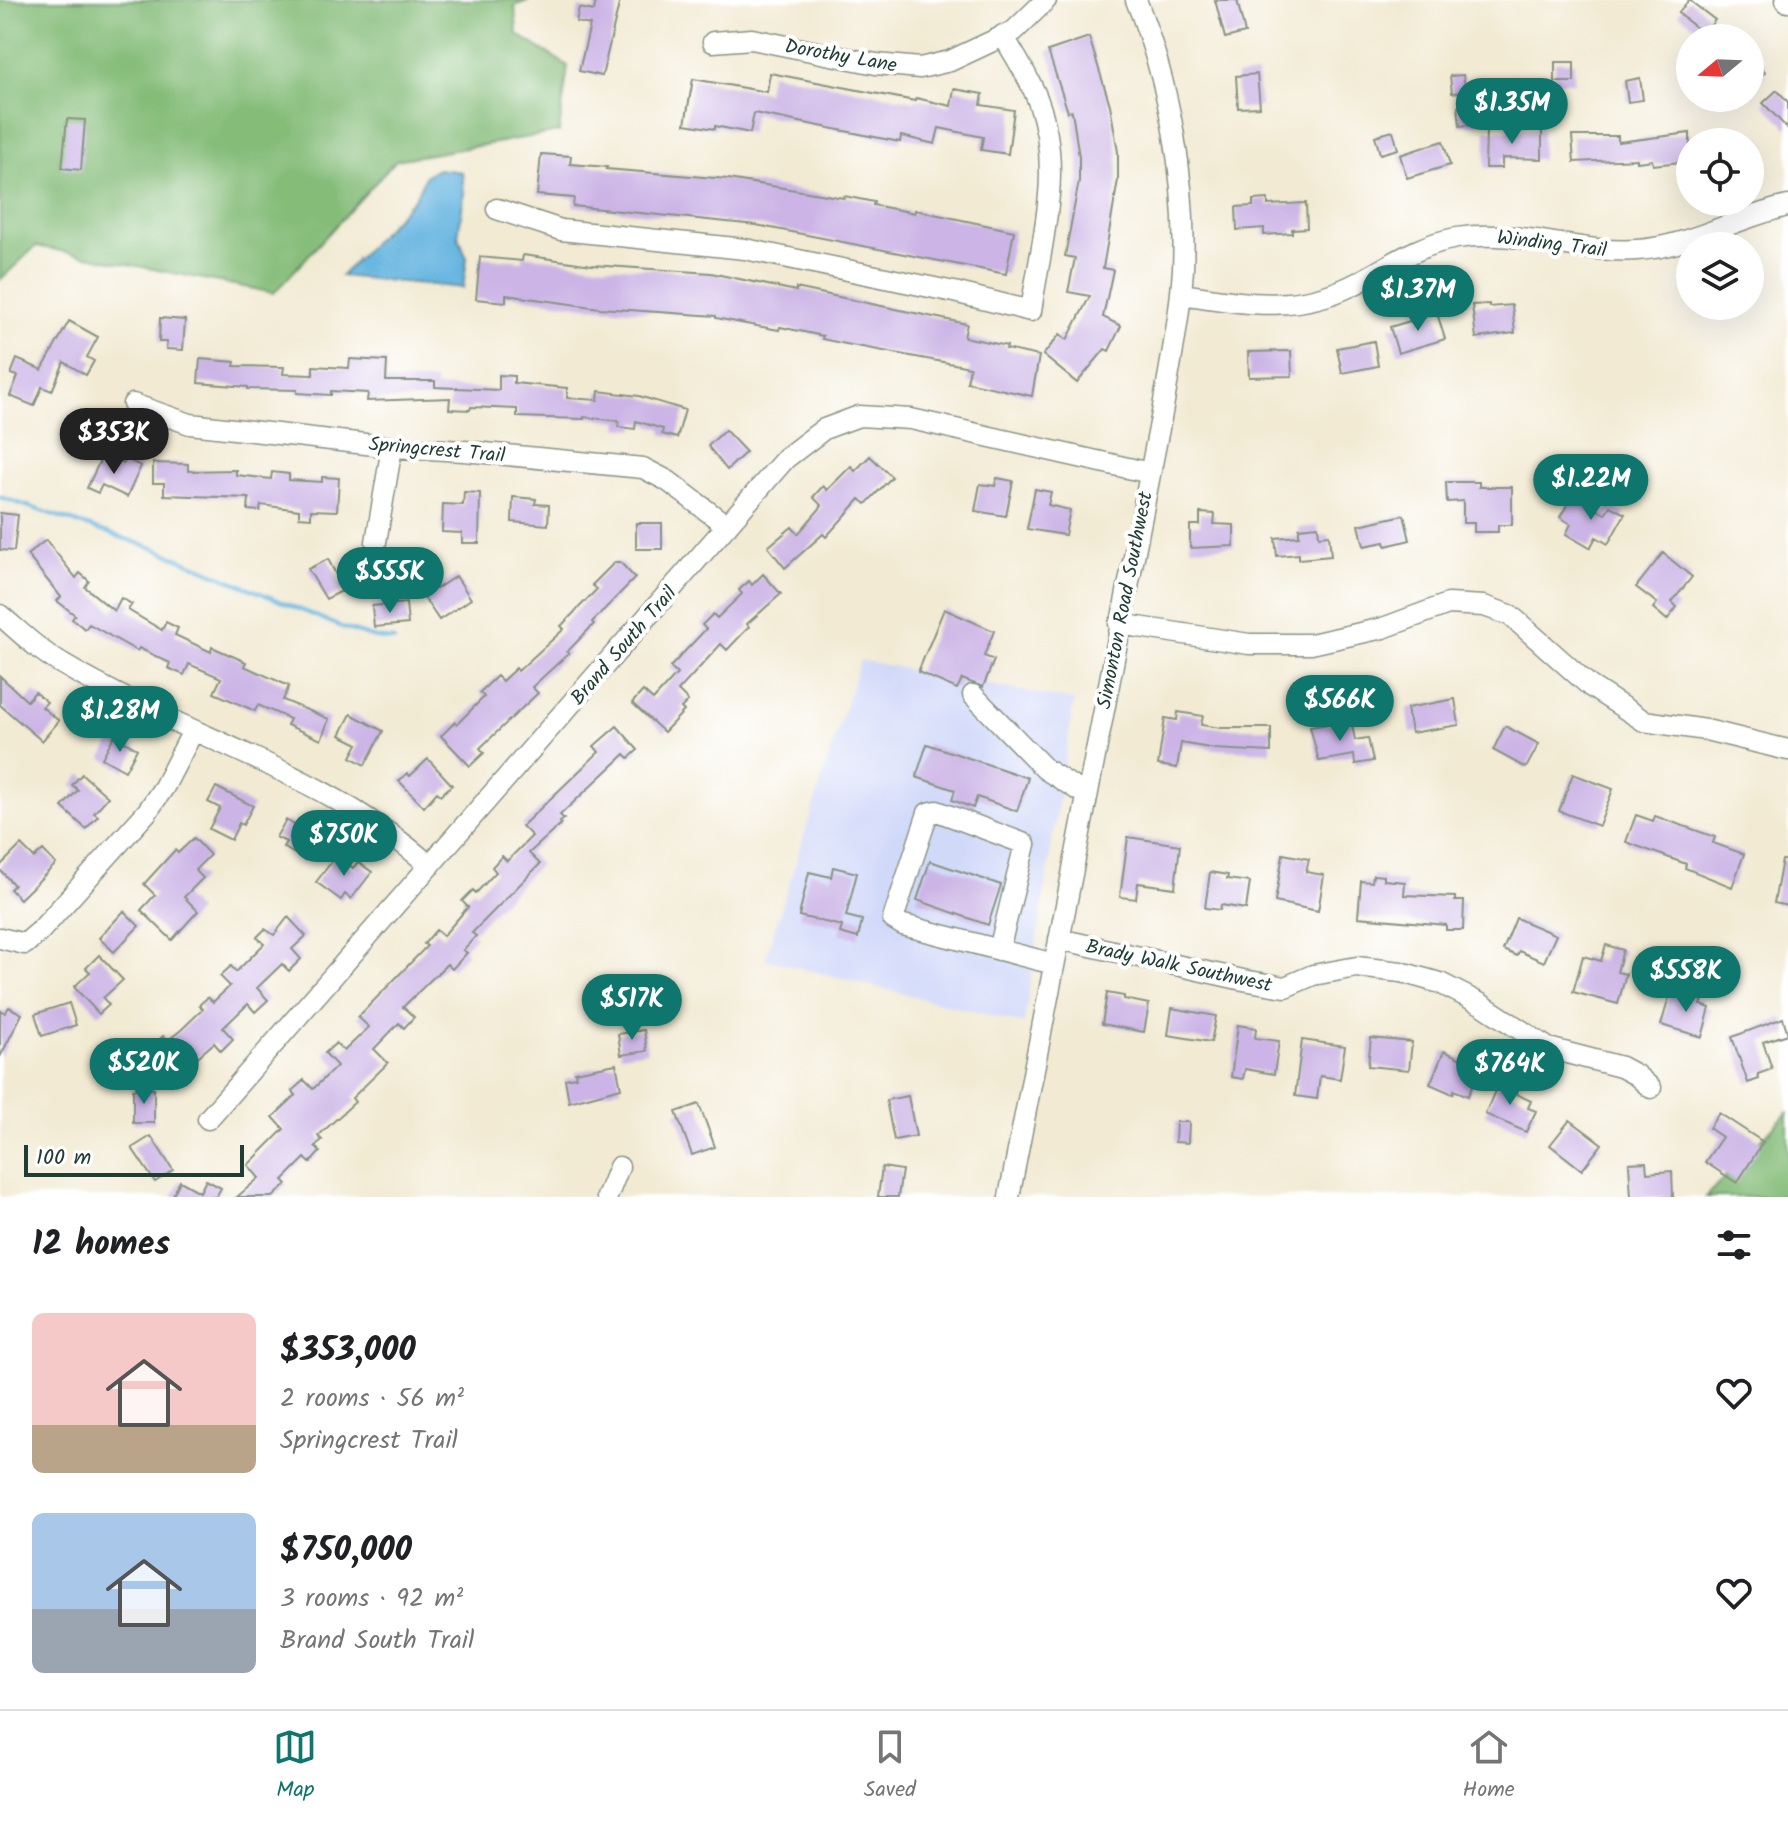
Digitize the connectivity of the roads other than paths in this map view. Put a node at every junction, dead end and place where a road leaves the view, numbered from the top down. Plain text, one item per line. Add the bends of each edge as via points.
1 (1046, 0) edge
2 (1137, 1) edge
3 (1003, 35) junction
4 (713, 42) dead end
5 (1788, 206) edge
6 (497, 209) dead end
7 (1181, 294) junction
8 (133, 404) dead end
9 (392, 447) junction
10 (1150, 473) junction
11 (727, 526) junction
12 (376, 542) dead end
13 (0, 615) edge
14 (1119, 624) junction
15 (973, 695) dead end
16 (193, 731) junction
17 (1788, 750) edge
18 (1086, 795) junction
19 (430, 866) junction
20 (0, 938) edge
21 (1059, 939) junction
22 (999, 950) junction
23 (1054, 964) junction
24 (1651, 1088) dead end
25 (208, 1119) dead end
26 (619, 1167) dead end
27 (607, 1197) edge
28 (1009, 1197) edge

1 - 3 street, Dorothy Lane
2 - 7 street, Simonton Road Southwest via 1171,127 1182,208
3 - 4 street, Dorothy Lane via 950,61 920,68 752,39
3 - 6 street via 1038,101 1049,154 1049,202 1031,311 745,249 561,230
5 - 7 street, Winding Trail via 1641,250 1597,250 1500,234 1452,238 1406,255 1341,290 1282,305
7 - 10 street, Simonton Road Southwest
8 - 9 street, Springcrest Trail via 190,424
9 - 11 street, Springcrest Trail via 643,468
9 - 12 street
10 - 11 street, Brand South Trail via 911,419 859,416 824,429 786,458
10 - 14 street, Simonton Road Southwest
11 - 19 street, Brand South Trail
13 - 16 street via 60,663
14 - 17 street via 1249,644 1311,644 1383,628 1448,604 1484,606 1510,615 1590,686 1644,721
14 - 18 street, Simonton Road Southwest
15 - 18 street via 1045,769
16 - 19 street via 246,752 328,796 406,844
16 - 20 street via 147,812 40,931 25,944
18 - 21 street, Simonton Road Southwest
19 - 25 street, Brand South Trail
21 - 23 street, Simonton Road Southwest
21 - 24 street, Brady Walk Southwest via 1285,987 1313,975 1357,967 1401,972 1440,983 1481,1004 1548,1048 1621,1067
22 - 22 street via 893,919 928,813 937,811 1025,844
22 - 23 street
23 - 28 street, Simonton Road Southwest
26 - 27 street

